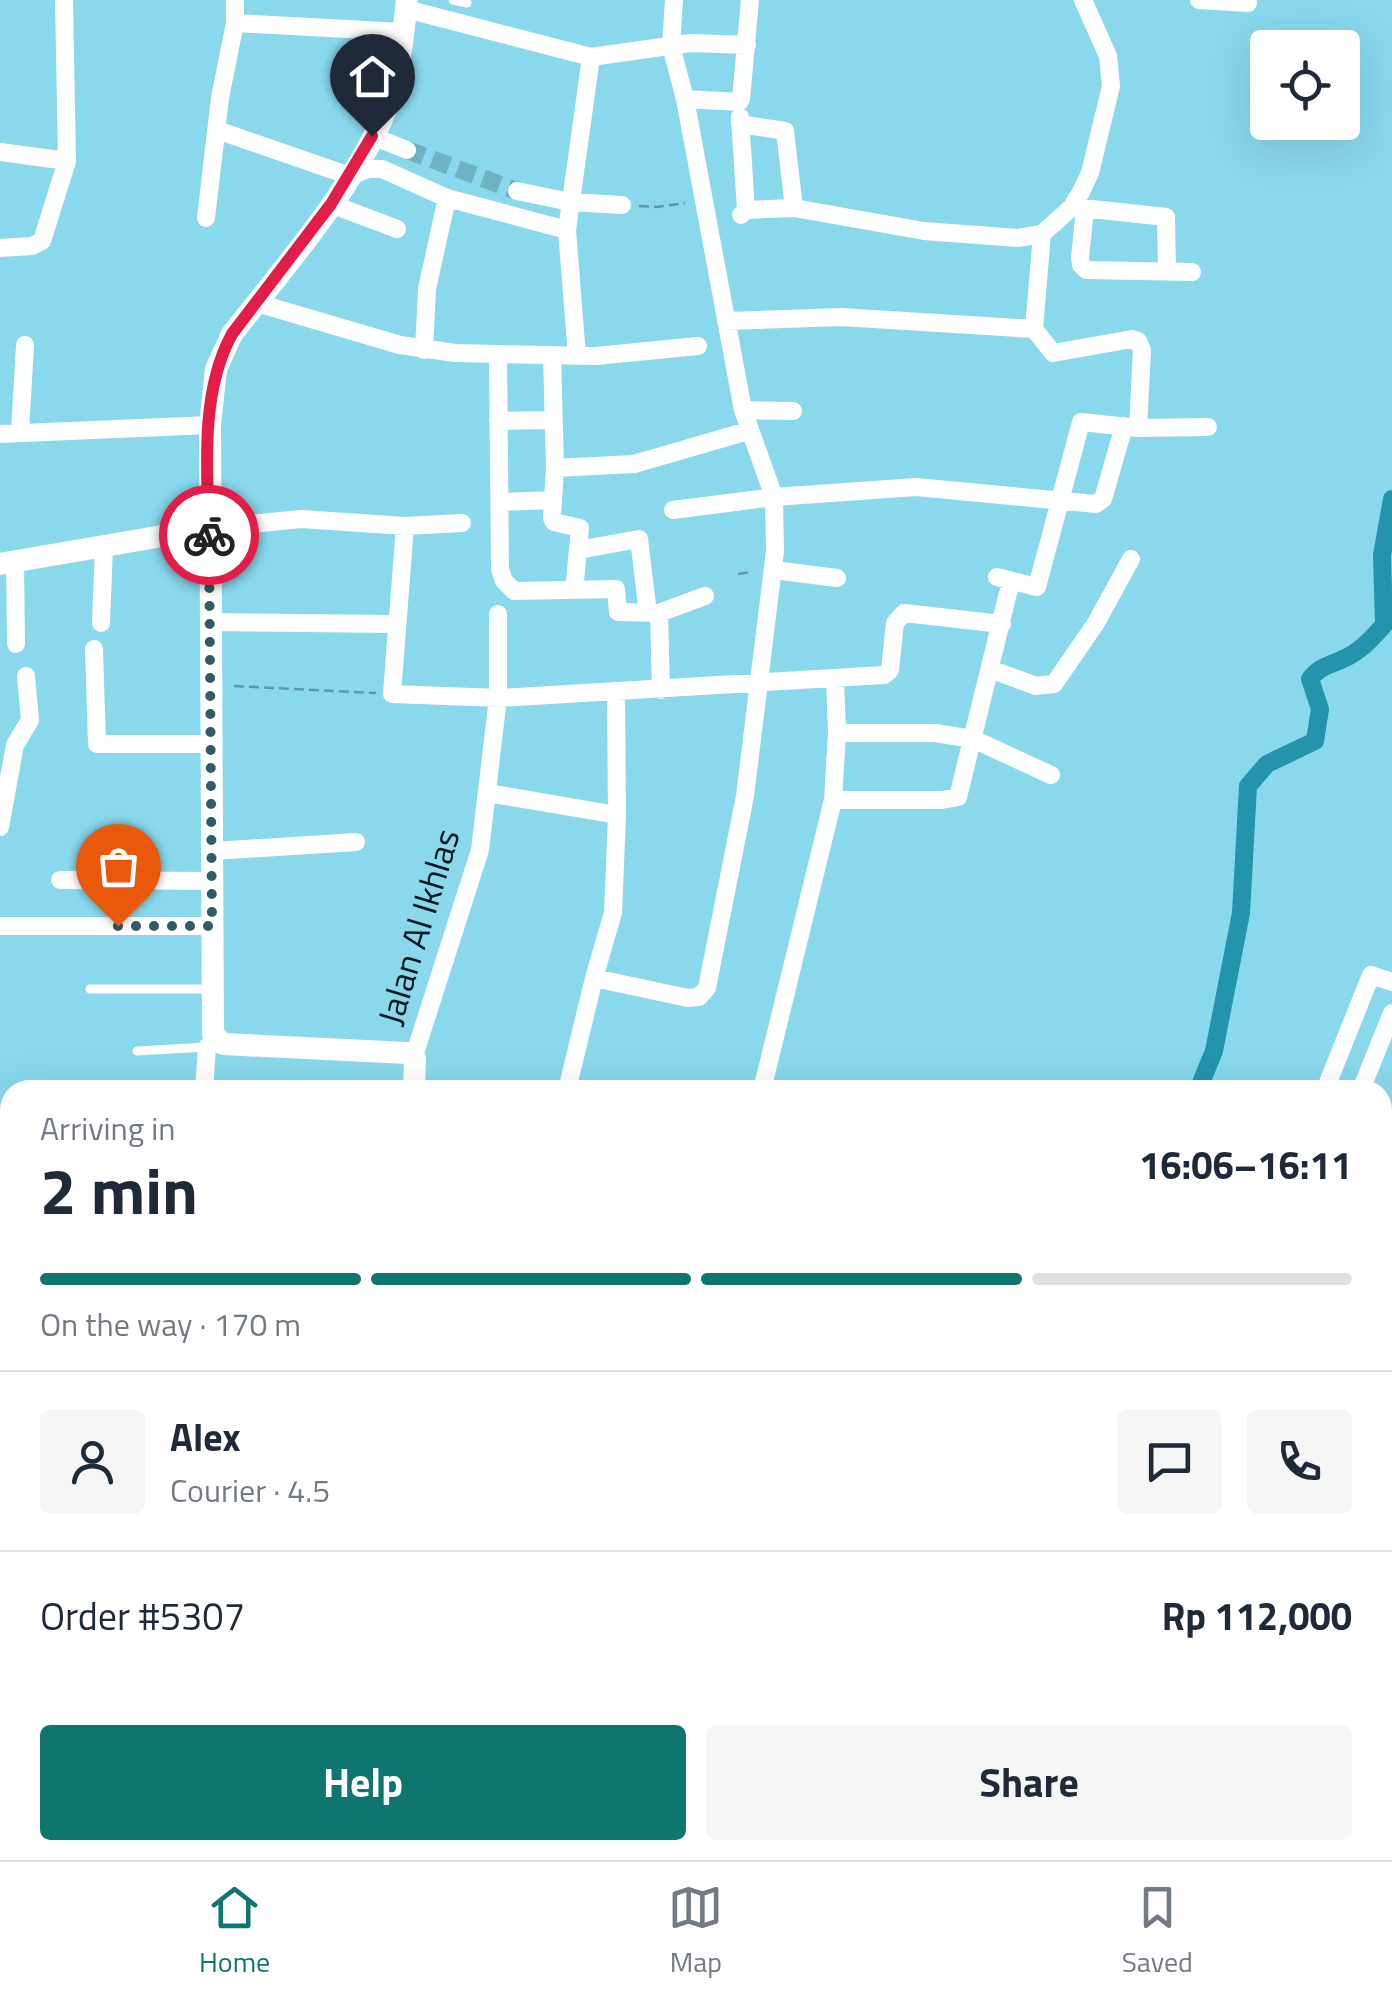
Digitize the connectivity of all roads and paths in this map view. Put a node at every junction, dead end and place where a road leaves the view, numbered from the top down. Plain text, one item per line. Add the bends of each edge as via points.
1 (64, 0) edge
2 (235, 0) edge
3 (453, 0) edge
4 (674, 0) edge
5 (750, 0) edge
6 (1083, 0) edge
7 (1200, 0) edge
8 (467, 2) dead end
9 (1248, 2) dead end
10 (405, 14) edge
11 (235, 24) junction
12 (747, 45) junction
13 (671, 46) junction
14 (591, 57) junction
15 (685, 99) junction
16 (739, 102) junction
17 (740, 124) junction
18 (217, 130) junction
19 (372, 136) junction
20 (407, 150) tunnel mouth
21 (0, 152) edge
22 (67, 161) junction
23 (350, 176) junction
24 (518, 190) tunnel mouth
25 (447, 198) junction
26 (702, 200) junction
27 (570, 202) junction
28 (331, 204) junction
29 (622, 204) joint
30 (794, 208) junction
31 (1078, 208) junction
32 (206, 218) dead end
33 (397, 229) dead end
34 (568, 230) junction
35 (1042, 234) junction
36 (0, 248) edge
37 (1167, 271) junction
38 (1192, 272) dead end
39 (256, 302) junction
40 (726, 322) junction
41 (1034, 329) junction
42 (26, 344) dead end
43 (698, 346) dead end
44 (424, 350) junction
45 (498, 354) junction
46 (552, 354) junction
47 (577, 356) junction
48 (743, 410) junction
49 (793, 412) dead end
50 (552, 420) junction
51 (498, 421) junction
52 (210, 425) junction
53 (1131, 427) junction
54 (1208, 427) dead end
55 (748, 432) junction
56 (20, 433) junction
57 (0, 434) edge
58 (555, 468) junction
59 (774, 497) junction
60 (1059, 499) junction
61 (553, 500) junction
62 (501, 502) junction
63 (673, 510) dead end
64 (462, 523) dead end
65 (404, 526) junction
66 (208, 528) junction
67 (104, 546) junction
68 (578, 550) junction
69 (1131, 558) dead end
70 (8, 563) edge
71 (774, 570) junction
72 (837, 578) dead end
73 (574, 590) junction
74 (705, 596) dead end
75 (653, 613) junction
76 (498, 614) dead end
77 (210, 622) junction
78 (102, 623) dead end
79 (396, 624) junction
80 (1002, 624) junction
81 (16, 644) dead end
82 (94, 650) dead end
83 (990, 669) junction
84 (26, 676) dead end
85 (835, 679) junction
86 (758, 685) junction
87 (228, 686) dead end
88 (661, 690) junction
89 (616, 692) junction
90 (392, 694) junction
91 (498, 698) junction
92 (837, 733) junction
93 (974, 739) junction
94 (212, 744) junction
95 (1050, 775) dead end
96 (488, 793) junction
97 (833, 800) junction
98 (617, 815) junction
99 (0, 827) edge
100 (356, 842) dead end
101 (213, 851) junction
102 (60, 880) dead end
103 (213, 881) junction
104 (0, 926) edge
105 (212, 926) junction
106 (594, 978) junction
107 (1392, 982) edge
108 (213, 988) junction
109 (90, 990) dead end
110 (1392, 1014) edge
111 (211, 1043) junction
112 (137, 1051) dead end
113 (414, 1056) junction
114 (205, 1080) edge
115 (414, 1080) edge
116 (569, 1080) edge
117 (764, 1080) edge
118 (1329, 1080) edge
119 (1365, 1080) edge

1 - 22 street
2 - 11 street
3 - 8 lane
4 - 13 street
5 - 12 street
6 - 31 street via 1108,56 1111,86
7 - 9 street
10 - 11 street
10 - 14 street
10 - 19 street via 390,102
11 - 18 street
12 - 13 street
12 - 16 street
13 - 14 street
13 - 15 street
14 - 27 street
15 - 16 street
15 - 26 street
16 - 17 street
17 - 30 street via 785,131
17 - 30 street via 744,212
18 - 23 street
18 - 32 street
19 - 20 street
19 - 23 street
21 - 22 street
22 - 36 street via 42,241
23 - 25 street via 382,169
23 - 28 street
24 - 27 street
25 - 34 street
25 - 44 street via 427,290
26 - 29 path
26 - 40 street
27 - 29 street
27 - 34 street
28 - 33 street
28 - 39 street
30 - 35 street via 924,231
31 - 35 street
31 - 37 street via 1166,217
31 - 37 street via 1083,268
34 - 47 street
35 - 41 street
37 - 38 street
39 - 44 street
39 - 52 street via 223,351
40 - 41 street via 841,317
40 - 48 street
41 - 53 street via 1054,353 1138,341
42 - 56 street
43 - 47 street
44 - 45 street
45 - 46 street
45 - 51 street
46 - 47 street
46 - 50 street
48 - 49 street
48 - 55 street
50 - 51 street
50 - 58 street
51 - 62 street
52 - 56 street
52 - 66 street
53 - 54 street
53 - 60 street via 1103,500
53 - 60 street via 1079,424
55 - 58 street via 634,464
55 - 59 street
56 - 57 street
58 - 61 street
59 - 60 street via 916,487
59 - 63 street
59 - 71 street
60 - 80 street via 1037,587 1004,579
61 - 62 street
61 - 68 street via 554,522 580,528
62 - 73 street via 500,569 508,588
64 - 65 street
65 - 66 street via 301,520
65 - 79 street
66 - 67 street
66 - 77 street
67 - 70 street
67 - 78 street
68 - 73 street
68 - 75 street via 639,539
69 - 83 street via 1054,684 1036,686
70 - 81 street
71 - 72 street
71 - 86 street
73 - 75 street via 616,590 618,612
74 - 75 street
75 - 88 street
76 - 91 street, Jalan Al Ikhlas
77 - 79 street
77 - 94 street
79 - 90 street
80 - 83 street
80 - 85 street via 904,613 895,623 888,672
82 - 94 street via 97,744
83 - 93 street
84 - 99 street via 30,720 15,746
85 - 86 street
85 - 92 street
86 - 88 street
86 - 106 street via 745,796 707,988 688,998
87 - 90 path
88 - 89 street
89 - 91 street
89 - 98 street
90 - 91 street
91 - 96 street, Jalan Al Ikhlas
92 - 93 street
92 - 97 street
93 - 95 street
93 - 97 street via 958,796
94 - 101 street
96 - 98 street
96 - 113 street, Jalan Al Ikhlas via 476,868
97 - 117 street
98 - 106 street via 613,913
100 - 101 street
101 - 103 street
102 - 103 street
103 - 105 street
104 - 105 street
105 - 108 street
106 - 116 street
107 - 118 street via 1371,974
108 - 109 lane
108 - 111 street
110 - 119 street
111 - 112 lane
111 - 113 street
111 - 114 street
113 - 115 street

